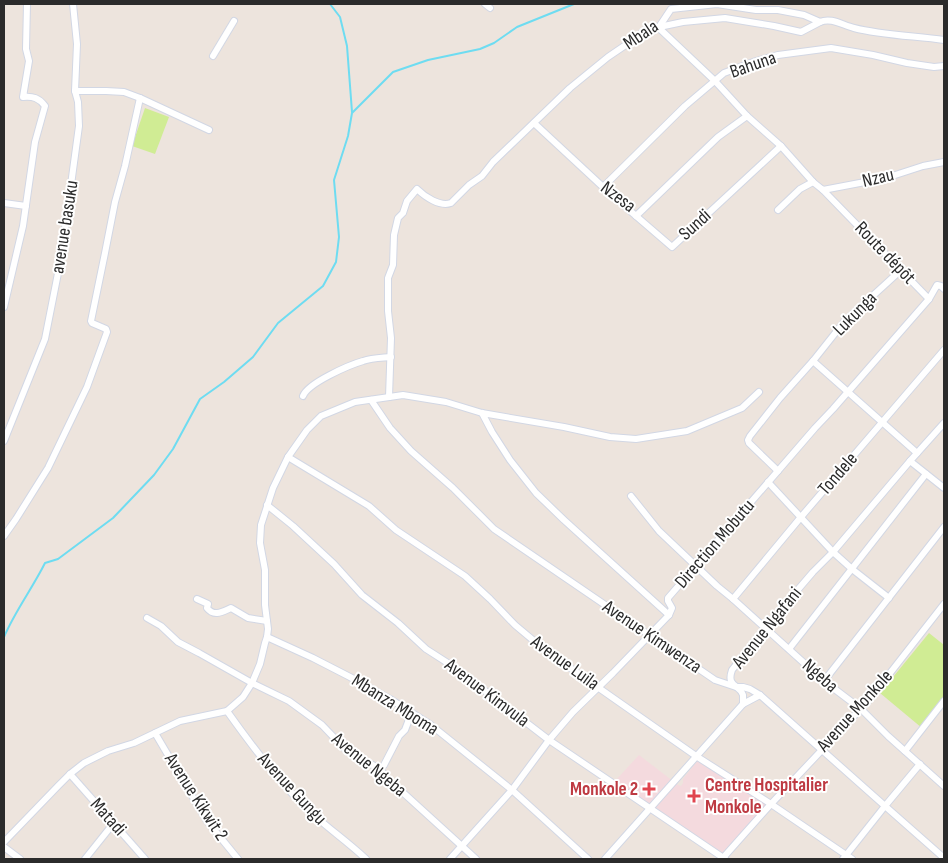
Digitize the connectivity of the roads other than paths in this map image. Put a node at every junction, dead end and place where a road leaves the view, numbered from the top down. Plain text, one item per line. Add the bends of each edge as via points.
1 (27, 4) edge
2 (74, 4) edge
3 (234, 21) dead end
4 (820, 22) junction
5 (659, 26) junction
6 (944, 40) edge
7 (213, 56) dead end
8 (944, 66) edge
9 (714, 81) junction
10 (75, 91) junction
11 (140, 98) junction
12 (747, 116) junction
13 (534, 123) junction
14 (209, 130) dead end
15 (781, 146) junction
16 (944, 162) edge
17 (813, 182) junction
18 (603, 187) junction
19 (823, 190) junction
20 (4, 203) edge
21 (26, 206) junction
22 (778, 210) dead end
23 (636, 216) junction
24 (901, 270) junction
25 (944, 289) edge
26 (930, 299) junction
27 (4, 307) edge
28 (944, 350) edge
29 (391, 357) junction
30 (813, 361) junction
31 (759, 392) dead end
32 (848, 392) junction
33 (303, 396) dead end
34 (389, 397) junction
35 (371, 400) junction
36 (482, 413) junction
37 (883, 423) junction
38 (944, 423) edge
39 (4, 441) edge
40 (917, 453) junction
41 (288, 457) junction
42 (910, 461) junction
43 (778, 471) junction
44 (926, 474) junction
45 (768, 482) junction
46 (944, 488) edge
47 (631, 496) dead end
48 (267, 505) junction
49 (801, 517) junction
50 (944, 527) edge
51 (4, 536) edge
52 (833, 552) junction
53 (695, 566) junction
54 (852, 569) junction
55 (889, 598) junction
56 (197, 599) dead end
57 (733, 599) junction
58 (944, 604) edge
59 (669, 614) junction
60 (147, 618) dead end
61 (267, 621) junction
62 (765, 628) junction
63 (649, 636) junction
64 (267, 637) junction
65 (789, 649) junction
66 (824, 680) junction
67 (252, 683) junction
68 (598, 687) junction
69 (736, 688) junction
70 (760, 695) junction
71 (944, 701) edge
72 (743, 704) junction
73 (861, 710) junction
74 (226, 711) junction
75 (412, 714) junction
76 (155, 734) junction
77 (549, 740) junction
78 (822, 749) junction
79 (905, 751) junction
80 (696, 756) junction
81 (920, 764) junction
82 (380, 769) junction
83 (70, 774) junction
84 (944, 786) edge
85 (512, 790) junction
86 (771, 804) junction
87 (885, 806) junction
88 (650, 808) junction
89 (113, 824) junction
90 (4, 842) edge
91 (462, 846) junction
92 (4, 847) edge
93 (847, 858) edge
94 (944, 858) edge
95 (20, 859) edge
96 (84, 859) edge
97 (145, 859) edge
98 (238, 859) edge
99 (366, 859) edge
100 (450, 859) edge
101 (476, 859) edge
102 (588, 859) edge
103 (604, 859) edge
104 (723, 859) edge

1 - 21 street via 26,49 29,61 23,97 37,98 45,106 35,142
2 - 10 street, avenue basuku via 77,44
3 - 7 street
4 - 5 street via 801,32 725,18
4 - 5 street, Mbala via 778,10 717,4 671,9
4 - 6 street, Mbala via 832,20 866,31
5 - 9 street
5 - 13 street, Mbala via 645,30 608,57
8 - 9 street, Bahuna via 907,63 831,48 756,61 724,73
9 - 12 street
9 - 18 street, Bahuna
10 - 11 street via 124,92
10 - 39 street, avenue basuku via 79,135 47,334
11 - 14 street
11 - 51 street via 91,321 107,332 87,387 48,468
12 - 15 street
12 - 23 street, Nzesa via 718,137
13 - 18 street, Nzesa
13 - 29 street, Mbala via 451,203 440,203 417,189 407,201 397,221 393,266 388,278
15 - 17 street
15 - 23 street, Sundi via 672,246
16 - 19 street, Nzau via 886,178
17 - 19 street
17 - 22 street via 800,189
18 - 23 street, Nzesa
19 - 24 street, Route dépôt
20 - 21 street
21 - 27 street
24 - 26 street, Route dépôt
24 - 30 street, Lukunga via 844,322
25 - 26 street, Route dépôt via 937,285
26 - 32 street, Direction Mobutu
28 - 37 street, Tondele
29 - 33 street via 361,361 347,367 319,381
29 - 34 street
30 - 32 street
30 - 43 street, Lukunga via 748,440
31 - 36 street via 742,408 687,431 636,438 610,437
32 - 37 street
32 - 43 street, Direction Mobutu
34 - 35 street
34 - 36 street via 403,395 446,402
35 - 41 street via 355,402 321,416
35 - 63 street, Avenue Kimwenza via 411,451 494,529
36 - 59 street via 510,460 536,493
37 - 40 street
37 - 49 street, Tondele
38 - 40 street, Avenue Ngafani
40 - 42 street, Avenue Ngafani
41 - 48 street
41 - 68 street, Avenue Luila via 369,506 396,530 465,576 546,651
42 - 44 street
42 - 52 street, Avenue Ngafani
43 - 45 street, Direction Mobutu
44 - 46 street
44 - 54 street
45 - 49 street
45 - 53 street, Direction Mobutu
47 - 53 street, Ngeba via 659,532
48 - 61 street via 260,542 265,570
48 - 77 street, Avenue Kimvula via 334,564 362,595 426,649
49 - 52 street
49 - 57 street, Tondele
50 - 55 street
52 - 54 street
52 - 62 street, Avenue Ngafani
53 - 57 street, Ngeba
53 - 59 street, Direction Mobutu via 668,598 672,608
54 - 55 street
54 - 65 street
55 - 66 street
56 - 61 street via 208,604 210,613 231,608 248,618
57 - 62 street, Ngeba
58 - 73 street, Avenue Monkole
59 - 63 street
60 - 67 street, Avenue Ngeba via 178,642
61 - 64 street
62 - 65 street, Ngeba
62 - 69 street, Avenue Ngafani via 732,670 730,680
63 - 68 street
63 - 69 street, Avenue Kimwenza via 715,680
64 - 67 street
64 - 75 street, Mbanza Mboma via 350,677
65 - 66 street, Ngeba
66 - 73 street, Ngeba
67 - 74 street via 243,698
67 - 82 street, Avenue Ngeba via 289,702 322,725 346,751
68 - 77 street
68 - 80 street, Avenue Luila
69 - 70 street, Avenue Kimwenza via 750,689
69 - 72 street, Avenue Ngafani via 742,694
70 - 72 street
70 - 78 street, Avenue Kimwenza
71 - 79 street
72 - 80 street
73 - 78 street, Avenue Monkole
73 - 79 street, Ngeba
74 - 76 street via 180,721
74 - 99 street, Avenue Gungu via 298,800
75 - 82 street
75 - 85 street, Mbanza Mboma
76 - 83 street via 105,753
76 - 98 street, Avenue Kikwit 2 via 207,821
77 - 85 street
77 - 88 street, Avenue Kimvula
78 - 86 street, Avenue Monkole
78 - 87 street, Avenue Kimwenza
79 - 81 street, Ngeba
80 - 86 street, Avenue Luila
80 - 88 street
81 - 84 street, Ngeba
81 - 87 street
82 - 91 street, Avenue Ngeba
83 - 89 street, Matadi
83 - 90 street
85 - 91 street
85 - 102 street, Mbanza Mboma
86 - 93 street, Avenue Luila
86 - 104 street, Avenue Monkole
87 - 93 street
87 - 94 street, Avenue Kimwenza
88 - 103 street
88 - 104 street, Avenue Kimvula
89 - 96 street
89 - 97 street, Matadi
91 - 100 street
91 - 101 street, Avenue Ngeba
92 - 95 street

